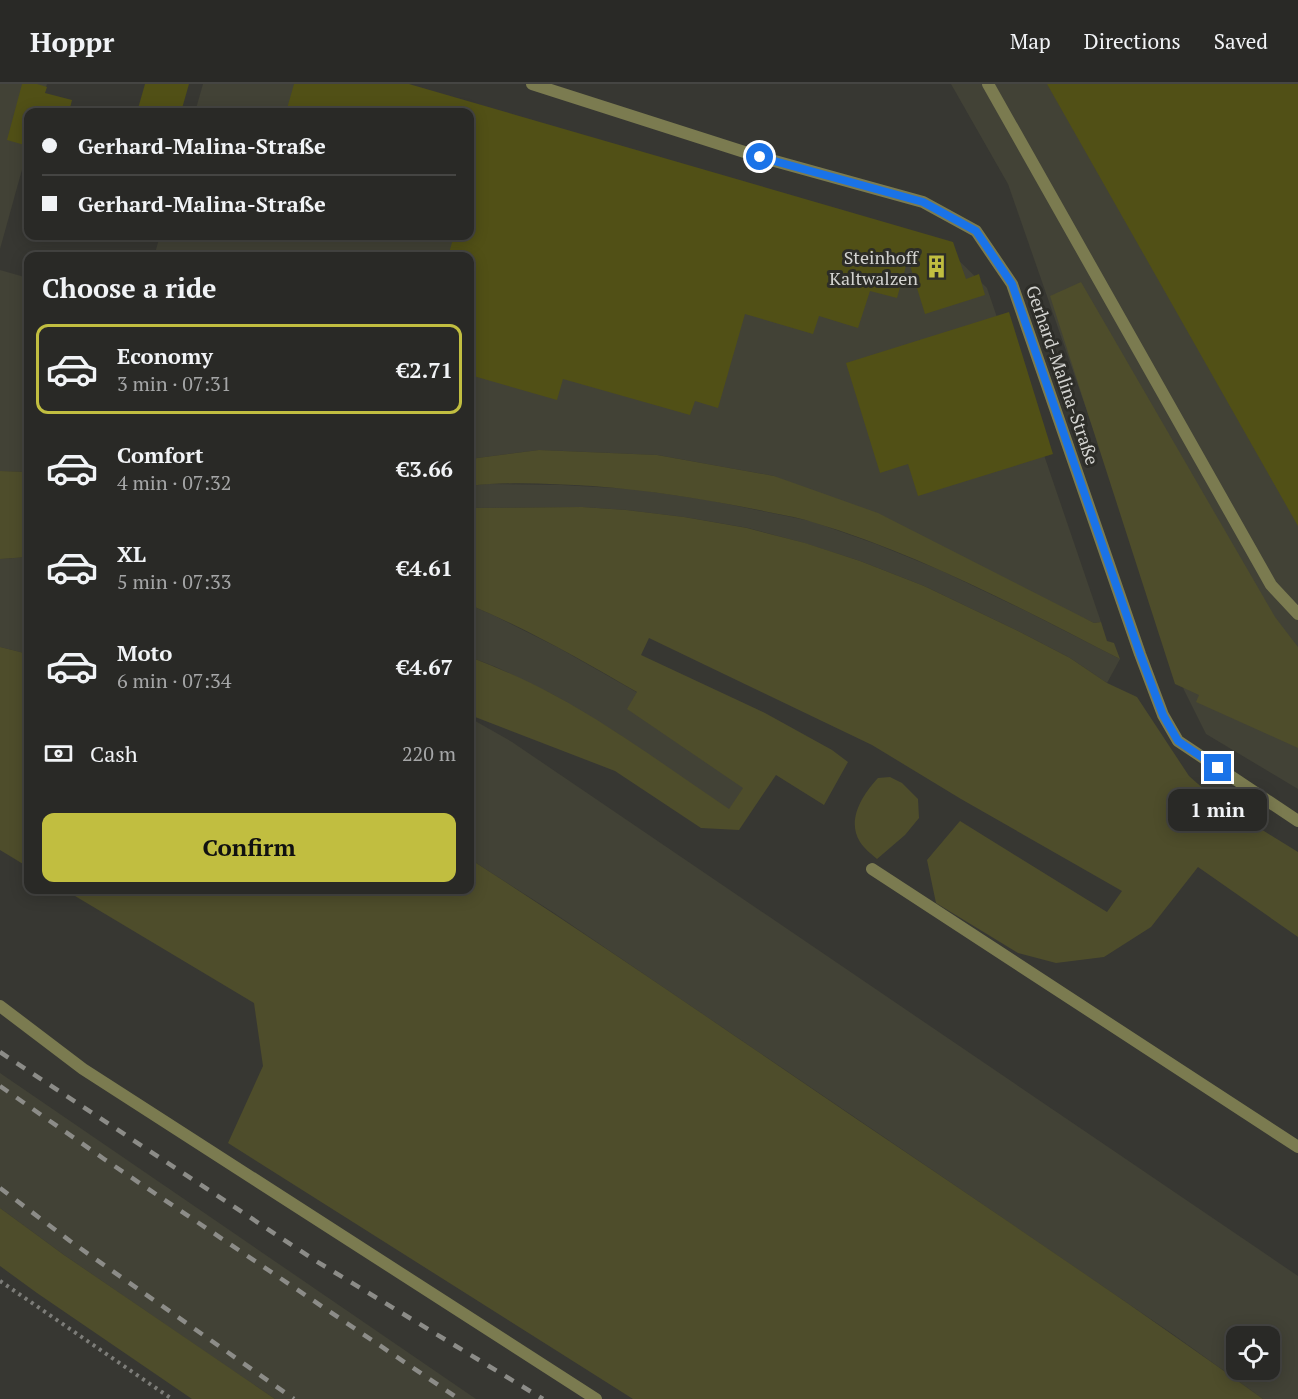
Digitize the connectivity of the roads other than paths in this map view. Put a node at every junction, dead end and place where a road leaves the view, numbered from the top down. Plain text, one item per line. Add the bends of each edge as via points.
1 (532, 84) edge
2 (988, 84) edge
3 (1298, 614) edge
4 (1298, 821) edge
5 (872, 869) dead end
6 (0, 1006) edge
7 (1298, 1148) edge
8 (596, 1399) edge

1 - 4 street, Gerhard-Malina-Straße via 760,157 923,202 976,231 1012,284 1163,715 1178,741
2 - 3 street via 1271,585
5 - 7 street
6 - 8 street via 83,1069

